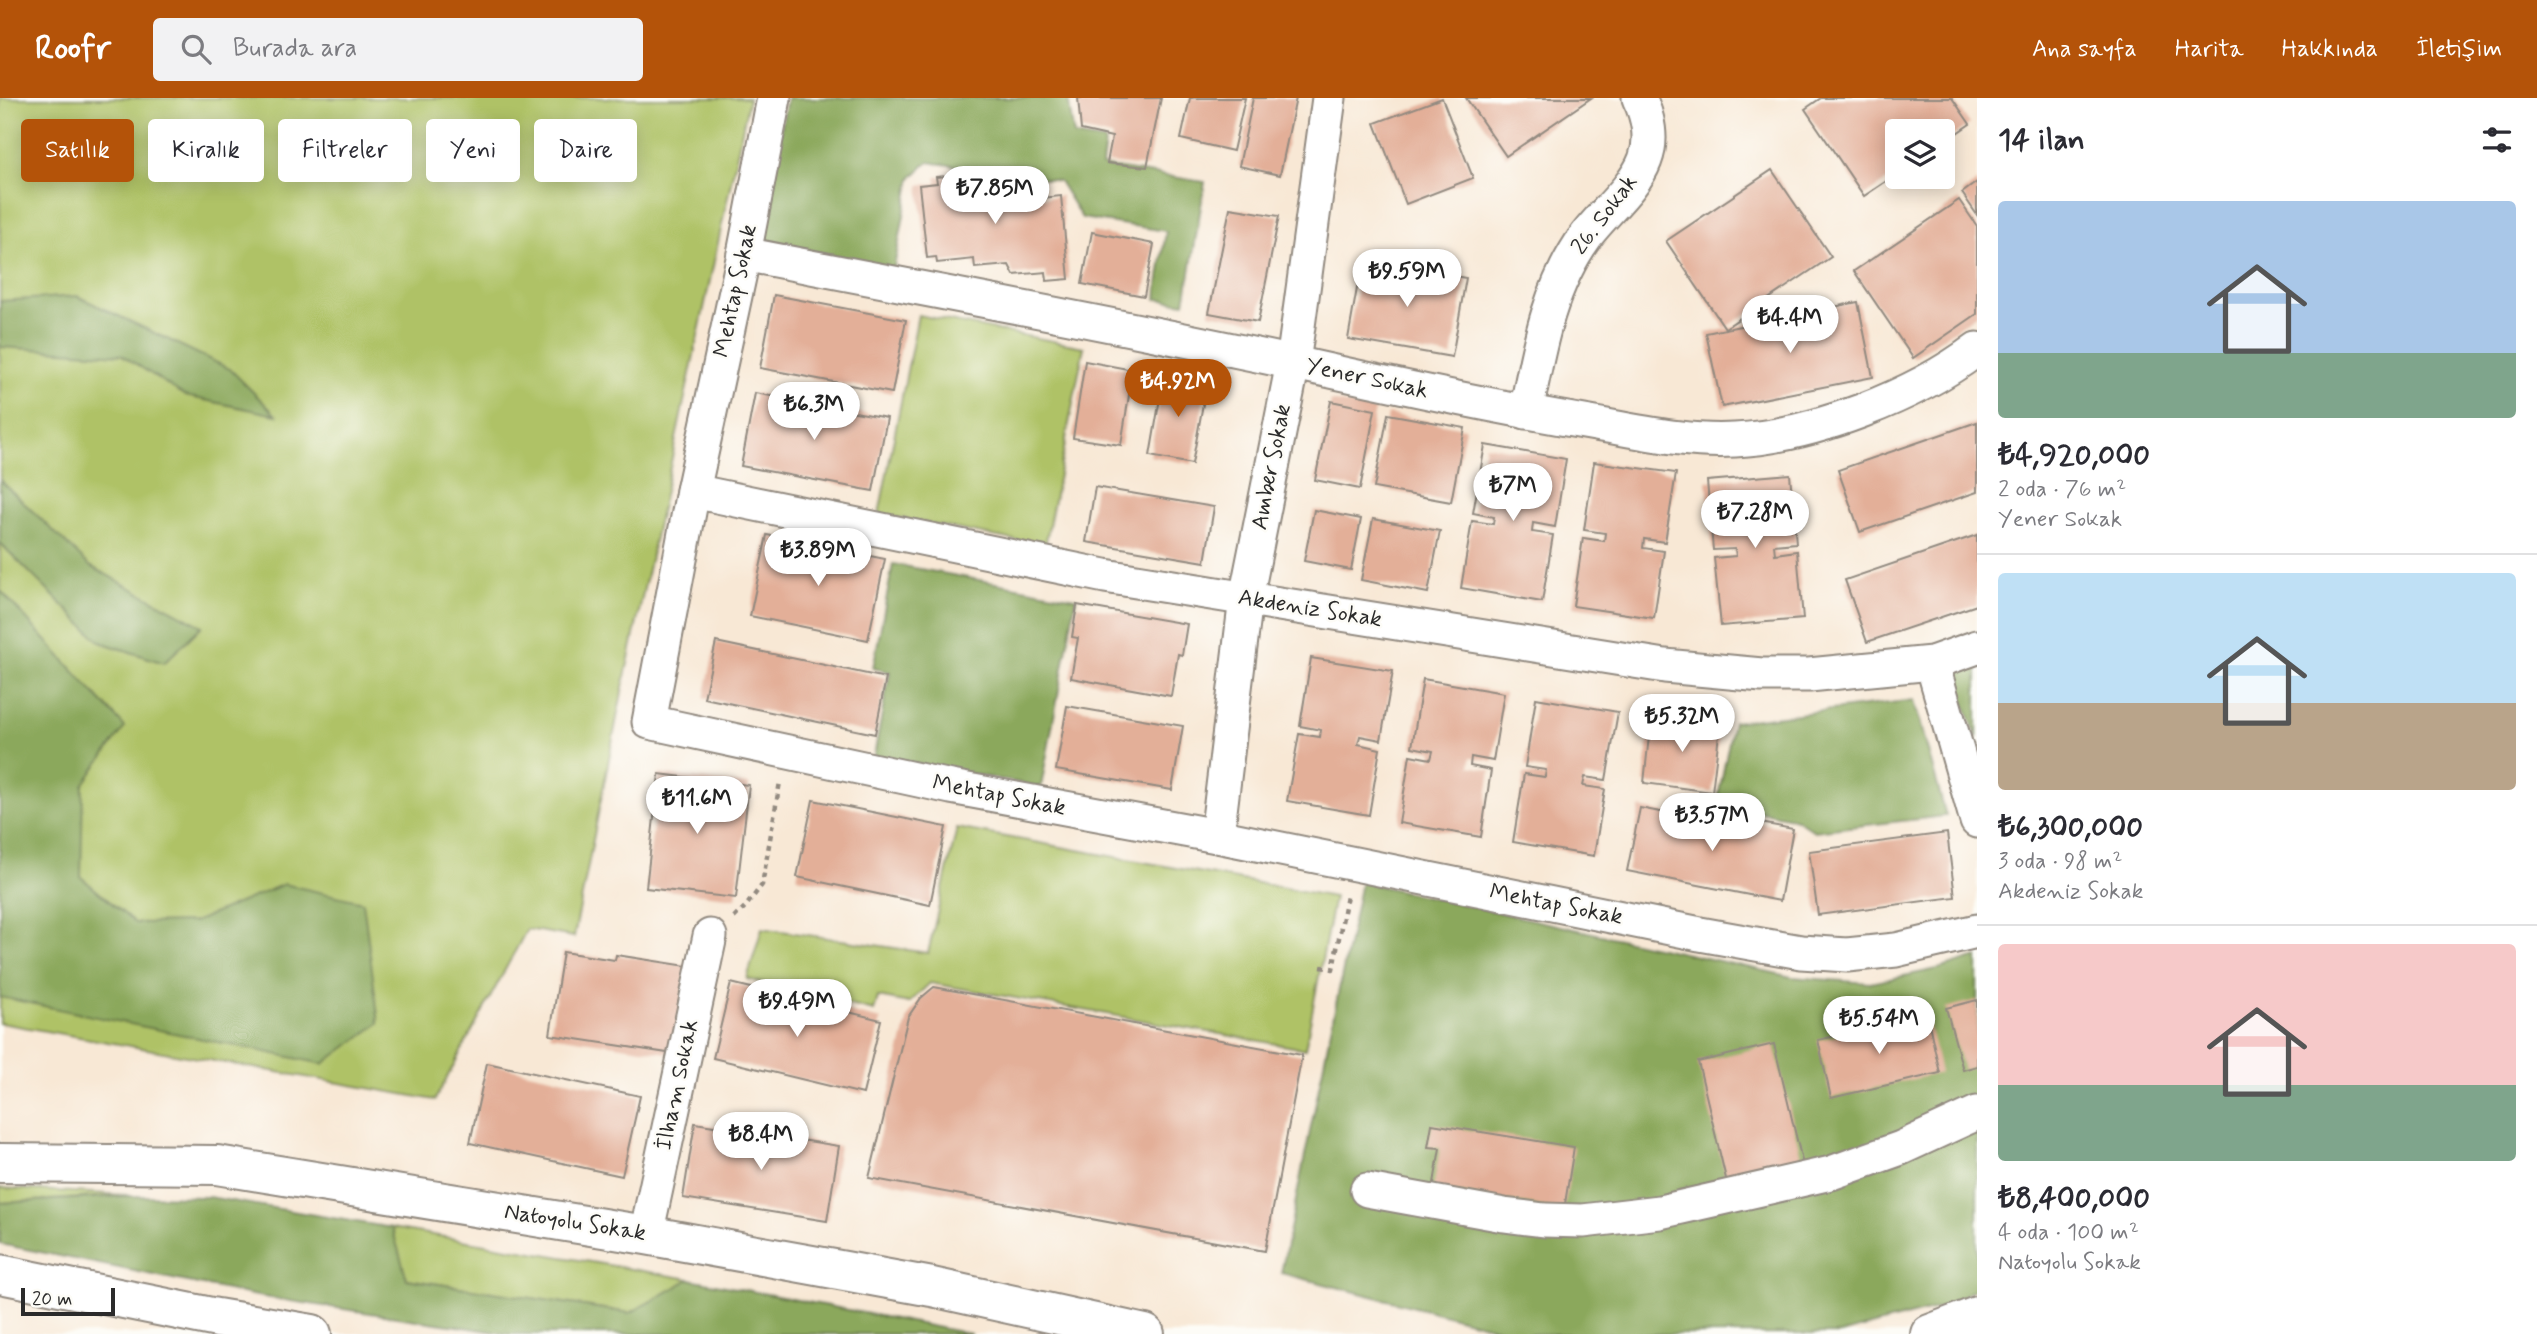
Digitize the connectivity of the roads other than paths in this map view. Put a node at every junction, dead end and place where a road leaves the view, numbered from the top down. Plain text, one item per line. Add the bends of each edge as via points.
1 (774, 98) edge
2 (1329, 98) edge
3 (1639, 98) edge
4 (744, 254) junction
5 (1973, 360) edge
6 (1293, 363) junction
7 (1526, 412) junction
8 (693, 491) junction
9 (1246, 598) junction
10 (1977, 647) edge
11 (1932, 663) junction
12 (1977, 821) edge
13 (1217, 836) junction
14 (1977, 932) edge
15 (710, 936) road end
16 (1977, 1113) edge
17 (0, 1163) edge
18 (1367, 1190) dead end
19 (646, 1235) junction
20 (0, 1274) edge
21 (1977, 1315) edge
22 (312, 1334) edge
23 (1144, 1334) edge
24 (1930, 1334) edge

1 - 4 street, Mehtap Sokak
2 - 6 street, Amber Sokak
3 - 7 street, 26. Sokak via 1650,137 1645,160 1572,258 1545,319
4 - 6 street, Yener Sokak
4 - 8 street, Mehtap Sokak
5 - 7 street, Yener Sokak via 1847,417 1768,437 1693,440
6 - 7 street, Yener Sokak
6 - 9 street, Amber Sokak
8 - 9 street, Akdeniz Sokak via 1105,576
8 - 13 street, Mehtap Sokak via 649,722 951,787
9 - 11 street, Akdeniz Sokak via 1592,655 1762,676
9 - 13 street, Amber Sokak
10 - 11 street, Akdeniz Sokak
11 - 12 street
13 - 14 street, Mehtap Sokak via 1801,952 1847,955 1896,950
15 - 19 street, İlham Sokak
16 - 18 street via 1831,1173 1660,1212 1583,1221 1544,1220
17 - 19 main road, Natoyolu Sokak via 218,1165
19 - 23 main road, Natoyolu Sokak via 932,1287
20 - 22 main road
21 - 24 main road

